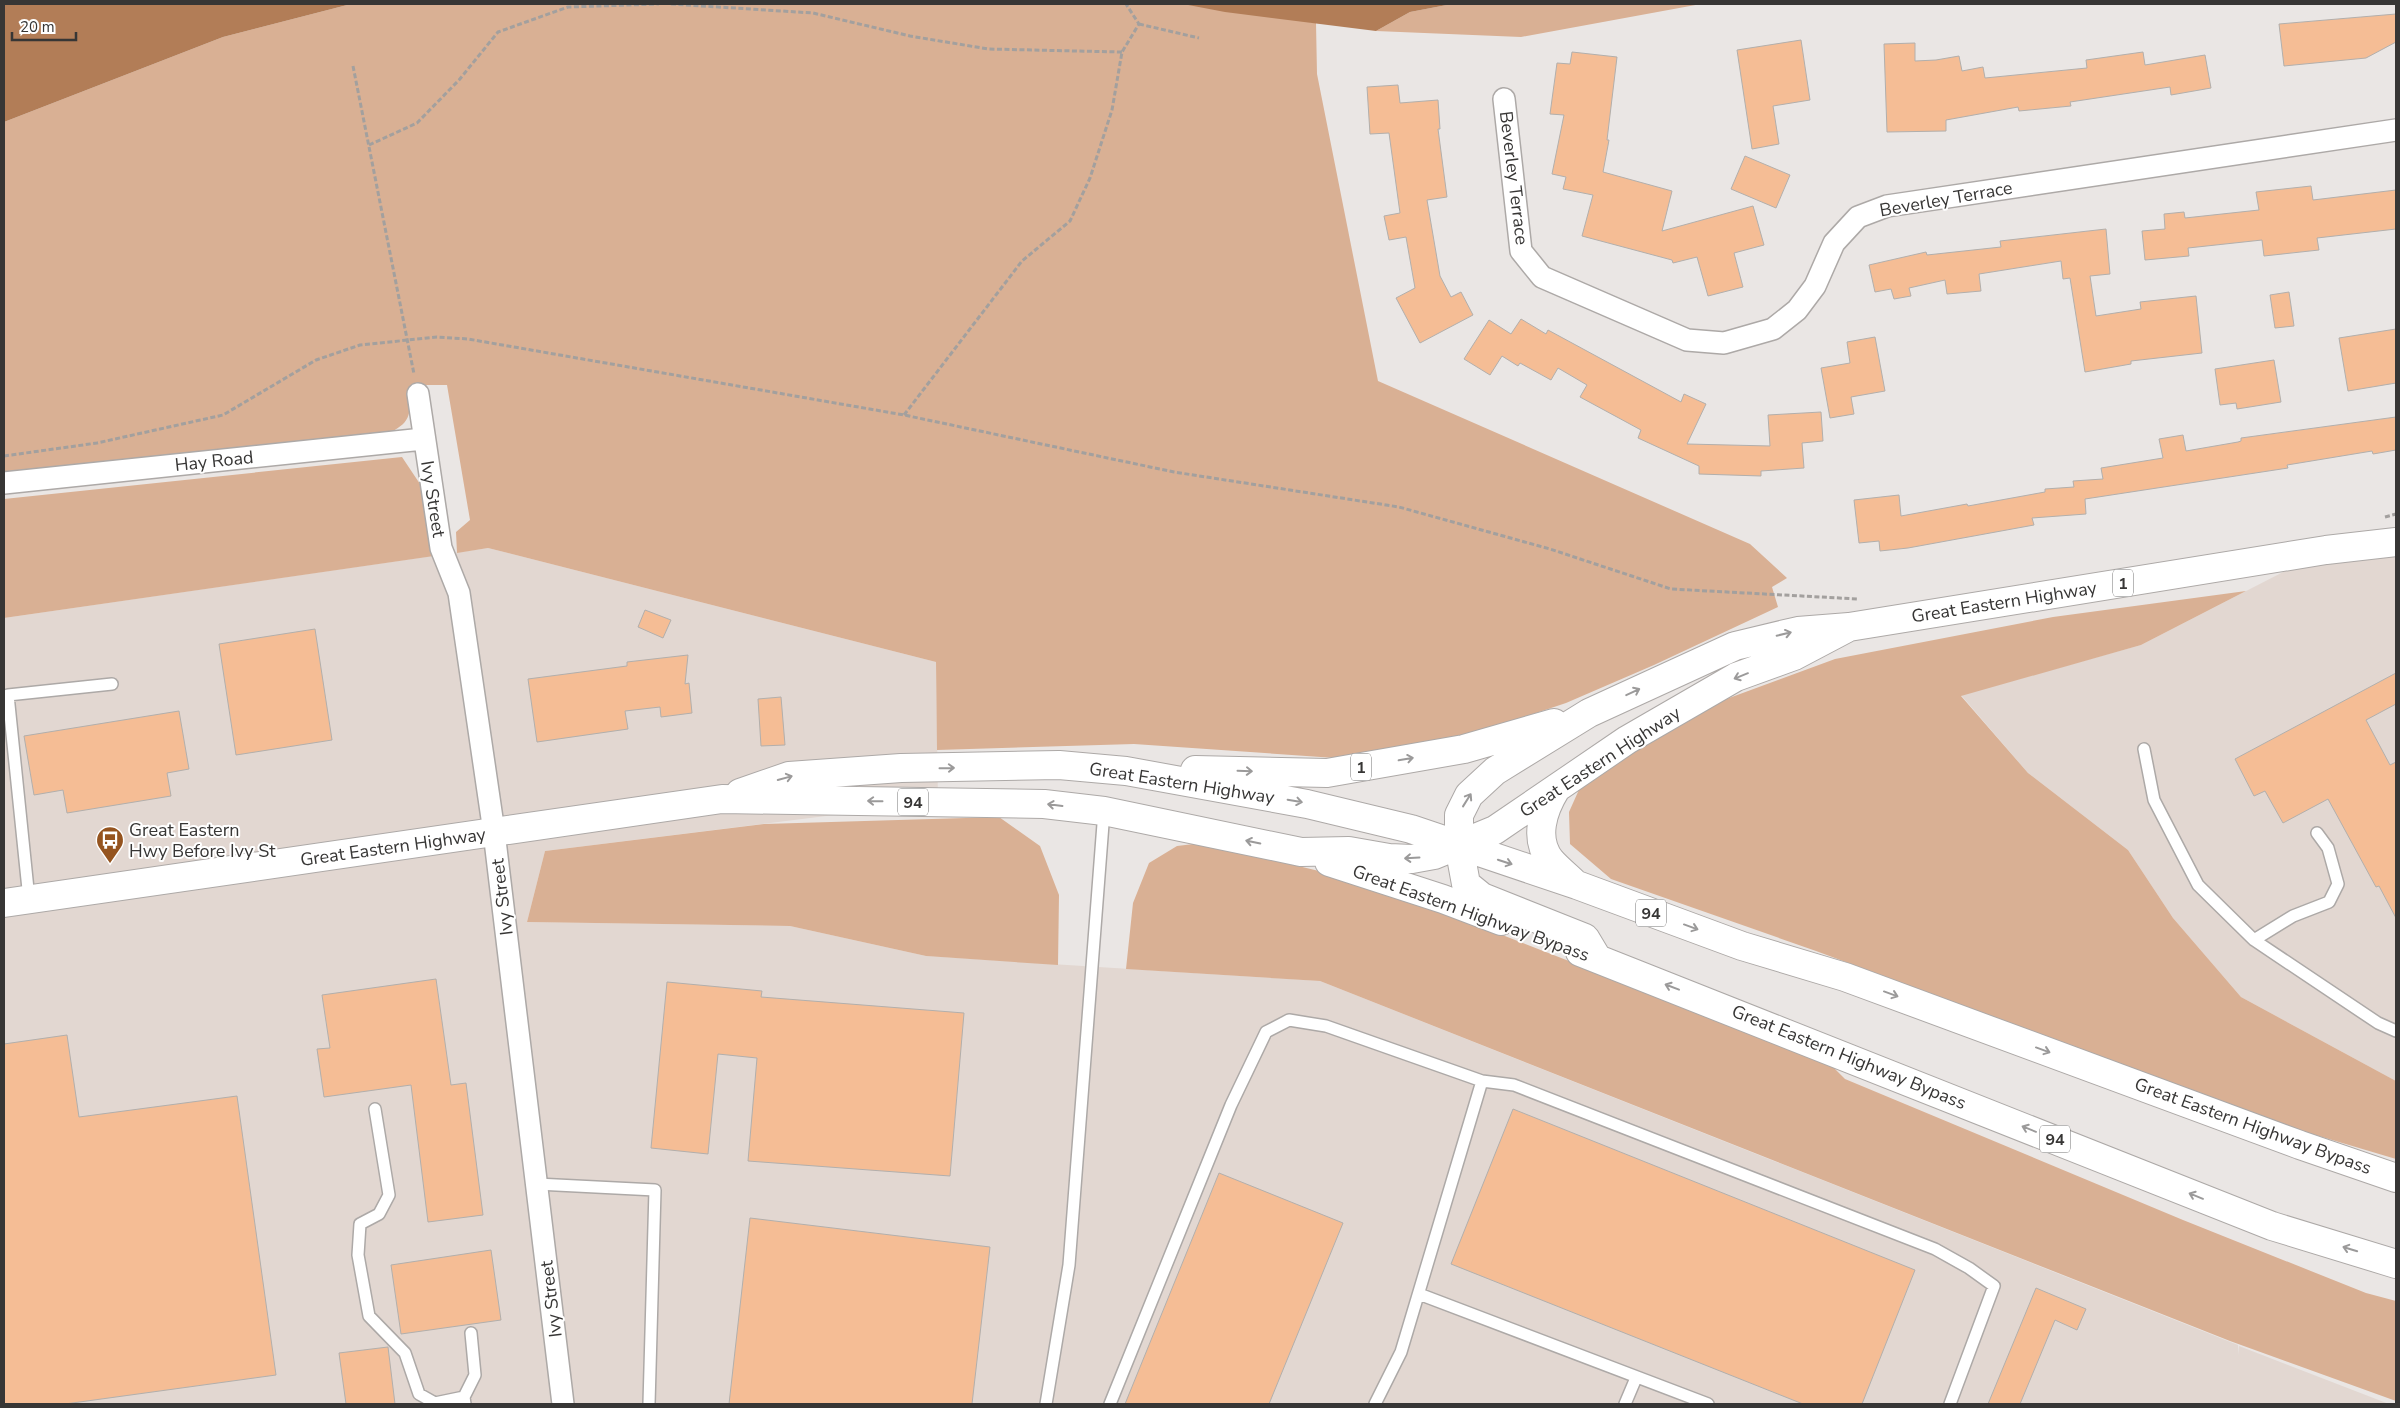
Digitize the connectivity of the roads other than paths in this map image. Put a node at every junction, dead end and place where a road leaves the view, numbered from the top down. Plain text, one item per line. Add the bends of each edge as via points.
1 (1504, 99) dead end
2 (2396, 130) edge
3 (418, 394) road end
4 (423, 439) junction
5 (4, 482) edge
6 (2396, 542) edge
7 (1849, 627) junction
8 (112, 684) dead end
9 (1588, 712) junction
10 (2144, 749) dead end
11 (1126, 771) junction
12 (1557, 788) junction
13 (722, 799) junction
14 (1104, 811) junction
15 (494, 832) junction
16 (2317, 833) dead end
17 (1458, 846) junction
18 (1301, 852) junction
19 (1577, 886) junction
20 (16, 902) edge
21 (2254, 940) junction
22 (1597, 958) junction
23 (2396, 1031) edge
24 (1482, 1081) junction
25 (374, 1109) dead end
26 (2396, 1178) edge
27 (537, 1184) junction
28 (2396, 1264) edge
29 (1419, 1294) junction
30 (470, 1333) dead end
31 (1636, 1378) junction
32 (465, 1401) edge
33 (564, 1404) edge
34 (649, 1404) edge
35 (1046, 1404) edge
36 (1110, 1404) edge
37 (1374, 1404) edge
38 (1626, 1404) edge
39 (1708, 1404) edge
40 (1950, 1404) edge

1 - 2 street, Beverley Terrace via 1521,251 1542,277 1687,340 1724,342 1774,329 1797,310 1815,286 1834,243 1858,217 1887,206
3 - 4 street, Ivy Street
4 - 5 street, Hay Road
4 - 15 street, Ivy Street via 441,548 459,594
6 - 7 highway, Great Eastern Highway / 1
9 -> 7 highway, Great Eastern Highway / 1 via 1735,646 1798,631
7 -> 12 highway, Great Eastern Highway / 1 via 1794,656 1736,677 1627,740
8 - 20 lane via 8,695
11 -> 9 highway, 1 via 1327,773 1464,749
17 -> 9 highway, Great Eastern Highway via 1459,815 1469,795 1495,771
10 - 21 lane via 2154,800 2198,885
13 -> 11 highway, Great Eastern Highway / 94 via 789,776 901,768 1049,766
11 -> 17 highway, Great Eastern Highway / 94 via 1307,804 1411,830
12 - 17 highway, Great Eastern Highway / 1 via 1494,830
12 - 19 highway via 1541,819 1544,849 1551,861
14 -> 13 highway, Great Eastern Highway / 94 via 1044,804
13 - 15 highway, Great Eastern Highway / 94
18 -> 14 highway, Great Eastern Highway / 94
14 - 35 lane via 1069,1265
15 - 20 highway, Great Eastern Highway / 94
15 - 27 street, Ivy Street
16 - 21 lane via 2328,848 2337,875 2338,884 2329,902 2294,916
17 -> 18 highway, Great Eastern Highway / 1 via 1412,859 1349,851
17 -> 19 highway, Great Eastern Highway Bypass / 94
17 - 22 highway, Great Eastern Highway via 1466,884 1482,897 1585,938
18 - 22 highway, Great Eastern Highway Bypass / 94 via 1443,899
19 -> 26 highway, Great Eastern Highway Bypass / 94 via 1742,946 1845,977
21 - 23 lane via 2378,1023
28 -> 22 highway, Great Eastern Highway Bypass / 94 via 2272,1226
24 - 29 lane
24 - 36 lane via 1326,1026 1289,1020 1266,1032 1231,1105
24 - 40 lane via 1514,1085 1935,1248 1969,1268 1994,1286
25 - 32 lane via 388,1195 379,1214 360,1224 358,1255 369,1316 405,1353 419,1394 436,1403
27 - 33 street, Ivy Street
27 - 34 lane via 655,1190
29 - 31 lane
29 - 37 lane via 1401,1352
30 - 32 lane via 475,1375
31 - 38 lane
31 - 39 lane

